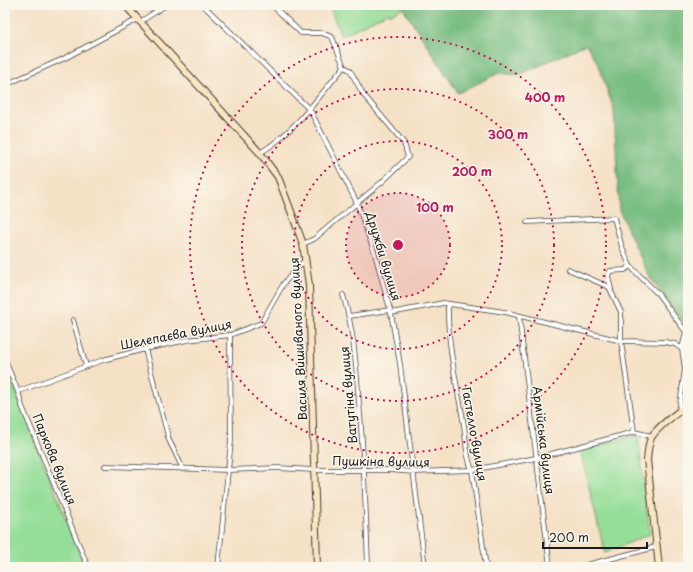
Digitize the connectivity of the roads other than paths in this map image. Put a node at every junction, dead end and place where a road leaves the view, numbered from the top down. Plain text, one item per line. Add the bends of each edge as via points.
1 (125, 5) edge
2 (166, 5) edge
3 (203, 5) edge
4 (272, 5) edge
5 (139, 20) junction
6 (344, 67) junction
7 (5, 85) edge
8 (310, 110) junction
9 (260, 153) junction
10 (357, 203) junction
11 (527, 222) dead end
12 (303, 244) junction
13 (306, 258) junction
14 (630, 266) junction
15 (568, 269) dead end
16 (343, 294) dead end
17 (613, 294) junction
18 (448, 304) junction
19 (390, 312) junction
20 (349, 316) junction
21 (518, 316) junction
22 (73, 320) dead end
23 (230, 335) junction
24 (620, 341) junction
25 (144, 349) junction
26 (682, 349) junction
27 (5, 360) edge
28 (86, 366) junction
29 (19, 391) junction
30 (688, 404) edge
31 (679, 413) junction
32 (634, 432) junction
33 (652, 436) junction
34 (536, 458) junction
35 (105, 466) dead end
36 (183, 470) junction
37 (229, 470) junction
38 (314, 470) junction
39 (365, 470) junction
40 (472, 470) junction
41 (414, 472) junction
42 (656, 547) junction
43 (600, 565) edge
44 (368, 566) edge
45 (88, 567) edge
46 (218, 567) edge
47 (317, 567) edge
48 (425, 567) edge
49 (486, 567) edge
50 (550, 567) edge
51 (579, 567) edge
52 (659, 567) edge

1 - 5 street, Василя Вишиваного вулиця
2 - 5 street
3 - 8 street, Дружби вулиця
4 - 6 street via 301,33 322,33 332,37
5 - 7 street
5 - 9 street, Василя Вишиваного вулиця
6 - 8 street
6 - 10 street via 350,70 363,94 404,143 408,157
8 - 9 street
8 - 10 street, Дружби вулиця
9 - 12 street, Василя Вишиваного вулиця via 278,176
10 - 12 street via 314,239
10 - 19 street, Дружби вулиця via 375,254
11 - 14 street via 614,218
12 - 13 street, Василя Вишиваного вулиця
13 - 23 street, Шелепаєва вулиця via 284,283 261,323
13 - 38 street, Василя Вишиваного вулиця via 313,377
14 - 17 street via 625,270 610,271 609,284
14 - 26 street via 658,294 686,332
15 - 17 street via 608,287
16 - 20 street, Ватутіна вулиця
17 - 24 street via 621,312
18 - 19 street
18 - 21 street
18 - 40 street, Гастелло вулиця via 450,344 467,459
19 - 20 street
19 - 41 street, Дружби вулиця via 400,364
20 - 39 street, Ватутіна вулиця
21 - 24 street
21 - 34 street, Армійська вулиця
22 - 28 street
23 - 25 street, Шелепаєва вулиця
23 - 37 street
24 - 26 street via 666,342
24 - 32 street
25 - 28 street, Шелепаєва вулиця
25 - 36 street via 169,440
26 - 31 street via 685,369
27 - 29 street, Паркова вулиця
28 - 29 street, Шелепаєва вулиця
29 - 45 street, Паркова вулиця via 22,406
30 - 31 street
31 - 33 street
32 - 33 street, Пушкіна вулиця
32 - 34 street, Пушкіна вулиця
33 - 42 street via 647,460
34 - 40 street, Пушкіна вулиця
34 - 50 street, Армійська вулиця
35 - 36 street, Пушкіна вулиця
36 - 37 street, Пушкіна вулиця
37 - 38 street, Пушкіна вулиця
37 - 46 street
38 - 39 street, Пушкіна вулиця
38 - 47 street, Василя Вишиваного вулиця
39 - 41 street, Пушкіна вулиця
39 - 44 street, Ватутіна вулиця
40 - 41 street, Пушкіна вулиця
40 - 49 street, Гастелло вулиця
41 - 48 street, Дружби вулиця
42 - 43 street
42 - 52 street
43 - 51 street

